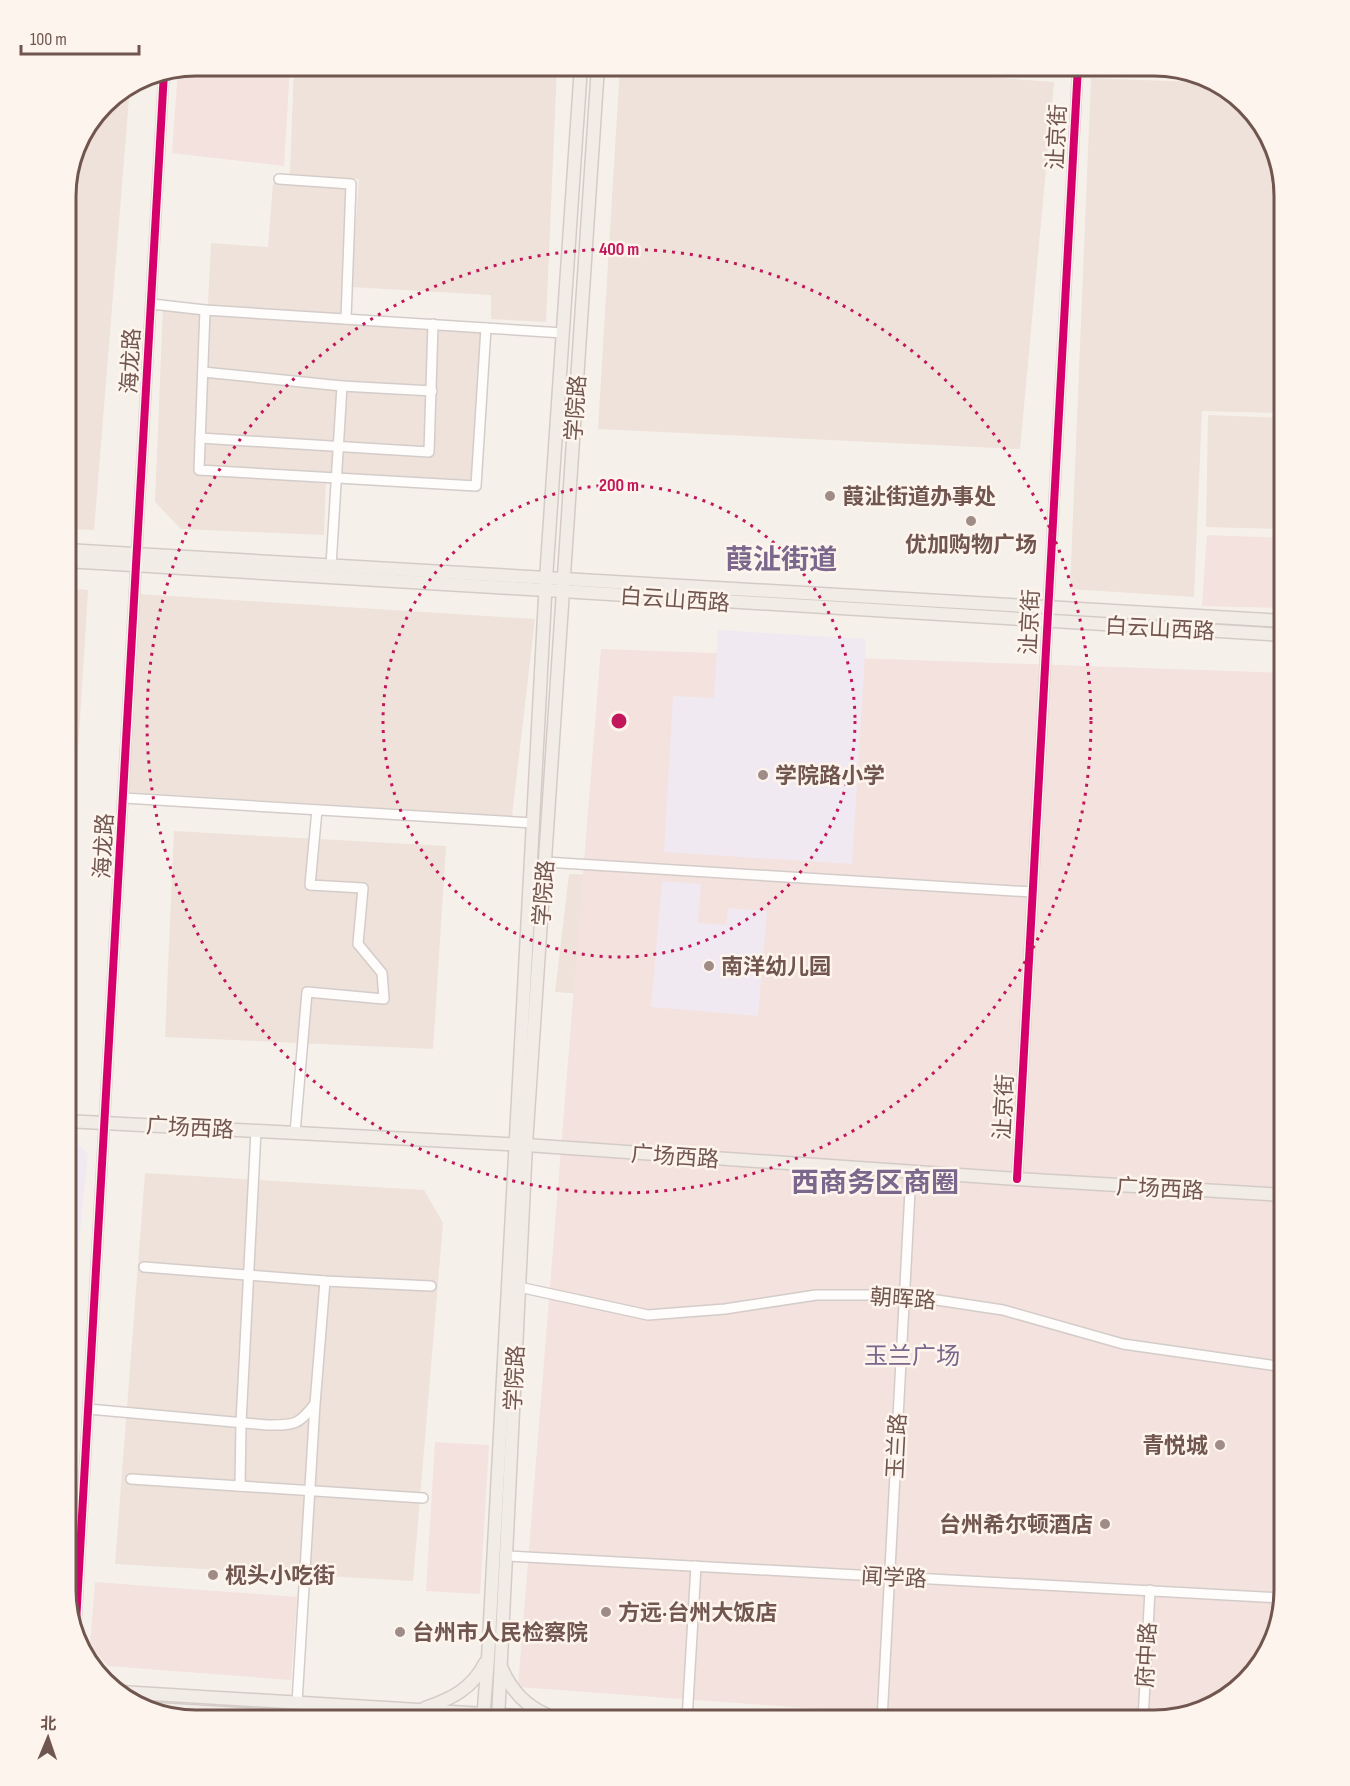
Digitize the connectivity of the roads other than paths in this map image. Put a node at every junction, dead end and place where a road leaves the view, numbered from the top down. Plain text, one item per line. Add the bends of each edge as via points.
1 (580, 76) edge
2 (597, 76) edge
3 (1077, 77) edge
4 (164, 81) edge
5 (279, 179) dead end
6 (152, 304) junction
7 (205, 310) junction
8 (346, 319) junction
9 (434, 324) junction
10 (486, 328) junction
11 (563, 333) junction
12 (203, 372) junction
13 (342, 386) junction
14 (432, 391) junction
15 (200, 438) junction
16 (339, 445) junction
17 (337, 477) junction
18 (77, 552) edge
19 (137, 560) junction
20 (77, 561) edge
21 (332, 566) junction
22 (546, 585) junction
23 (563, 586) junction
24 (1048, 607) junction
25 (1274, 620) edge
26 (1047, 622) junction
27 (1274, 634) edge
28 (124, 798) junction
29 (317, 810) junction
30 (533, 823) junction
31 (545, 862) junction
32 (1032, 892) junction
33 (76, 1122) edge
34 (106, 1123) junction
35 (256, 1131) junction
36 (295, 1133) junction
37 (520, 1145) junction
38 (911, 1172) junction
39 (1017, 1179) junction
40 (1274, 1194) edge
41 (144, 1267) dead end
42 (249, 1274) junction
43 (325, 1281) junction
44 (431, 1286) dead end
45 (519, 1287) junction
46 (904, 1295) junction
47 (1274, 1366) edge
48 (315, 1404) junction
49 (88, 1409) junction
50 (241, 1423) junction
51 (131, 1479) dead end
52 (240, 1486) junction
53 (310, 1491) junction
54 (423, 1498) dead end
55 (506, 1556) junction
56 (696, 1566) junction
57 (889, 1577) junction
58 (1150, 1590) junction
59 (1273, 1597) edge
60 (77, 1600) edge
61 (488, 1658) junction
62 (500, 1665) junction
63 (137, 1693) edge
64 (297, 1703) junction
65 (418, 1710) joint
66 (484, 1710) edge
67 (498, 1710) edge
68 (535, 1710) edge
69 (688, 1710) edge
70 (882, 1710) edge
71 (1144, 1710) edge

1 - 11 main road, 学院路
2 - 23 main road, 学院路
3 - 24 street, 沚京街
4 - 6 street, 海龙路
5 - 8 street via 351,184
6 - 7 street
6 - 19 street, 海龙路
7 - 8 street
7 - 12 street
8 - 9 street
9 - 10 street
9 - 14 street
10 - 11 street
10 - 17 street via 476,486
11 - 22 main road, 学院路
12 - 13 street
12 - 15 street
13 - 14 street
13 - 16 street
14 - 16 street via 429,452
15 - 16 street
15 - 17 street via 199,470
16 - 17 street
17 - 21 street
18 - 19 main road, 白云山西路
19 - 20 main road, 白云山西路
19 - 21 main road, 白云山西路
19 - 22 main road, 白云山西路
19 - 28 street, 海龙路
21 - 22 main road, 白云山西路
22 - 23 main road, 白云山西路
22 - 30 main road, 学院路
23 - 24 main road, 白云山西路
23 - 26 main road, 白云山西路
23 - 31 main road, 学院路
24 - 25 main road, 白云山西路
24 - 26 street, 沚京街
26 - 27 main road, 白云山西路
26 - 32 street, 沚京街
28 - 29 street
28 - 34 street, 海龙路
29 - 30 street
29 - 36 street via 310,885 363,888 358,944 382,974 384,999 307,992
30 - 37 main road, 学院路
31 - 32 street
31 - 37 main road, 学院路
32 - 39 street, 沚京街
33 - 34 main road, 广场西路
34 - 35 main road, 广场西路
34 - 49 street, 海龙路
35 - 36 main road, 广场西路
35 - 42 street
36 - 37 main road, 广场西路
37 - 38 main road, 广场西路
37 - 45 main road, 学院路
37 - 61 main road, 学院路
38 - 39 main road, 广场西路
38 - 46 street, 玉兰路
39 - 40 main road, 广场西路
41 - 42 street
42 - 43 street
42 - 50 street
43 - 44 street
43 - 48 street
45 - 46 street, 朝晖路 via 648,1315 725,1309 816,1295
45 - 55 main road, 学院路
46 - 47 street, 朝晖路 via 1003,1310 1123,1344
46 - 57 street, 玉兰路
48 - 50 street via 292,1425
48 - 53 street
49 - 50 street
49 - 60 street, 海龙路
50 - 52 street
51 - 52 street
52 - 53 street
53 - 54 street
53 - 64 street
55 - 56 street, 闻学路
55 - 62 main road, 学院路
56 - 57 street, 闻学路
56 - 69 street
57 - 58 street, 闻学路
57 - 70 street, 玉兰路
58 - 59 street, 闻学路
58 - 71 street, 府中路
61 - 65 main road via 464,1691
61 - 66 main road, 学院路
62 - 67 main road, 学院路
62 - 68 main road via 516,1693
63 - 64 main road
64 - 65 main road

